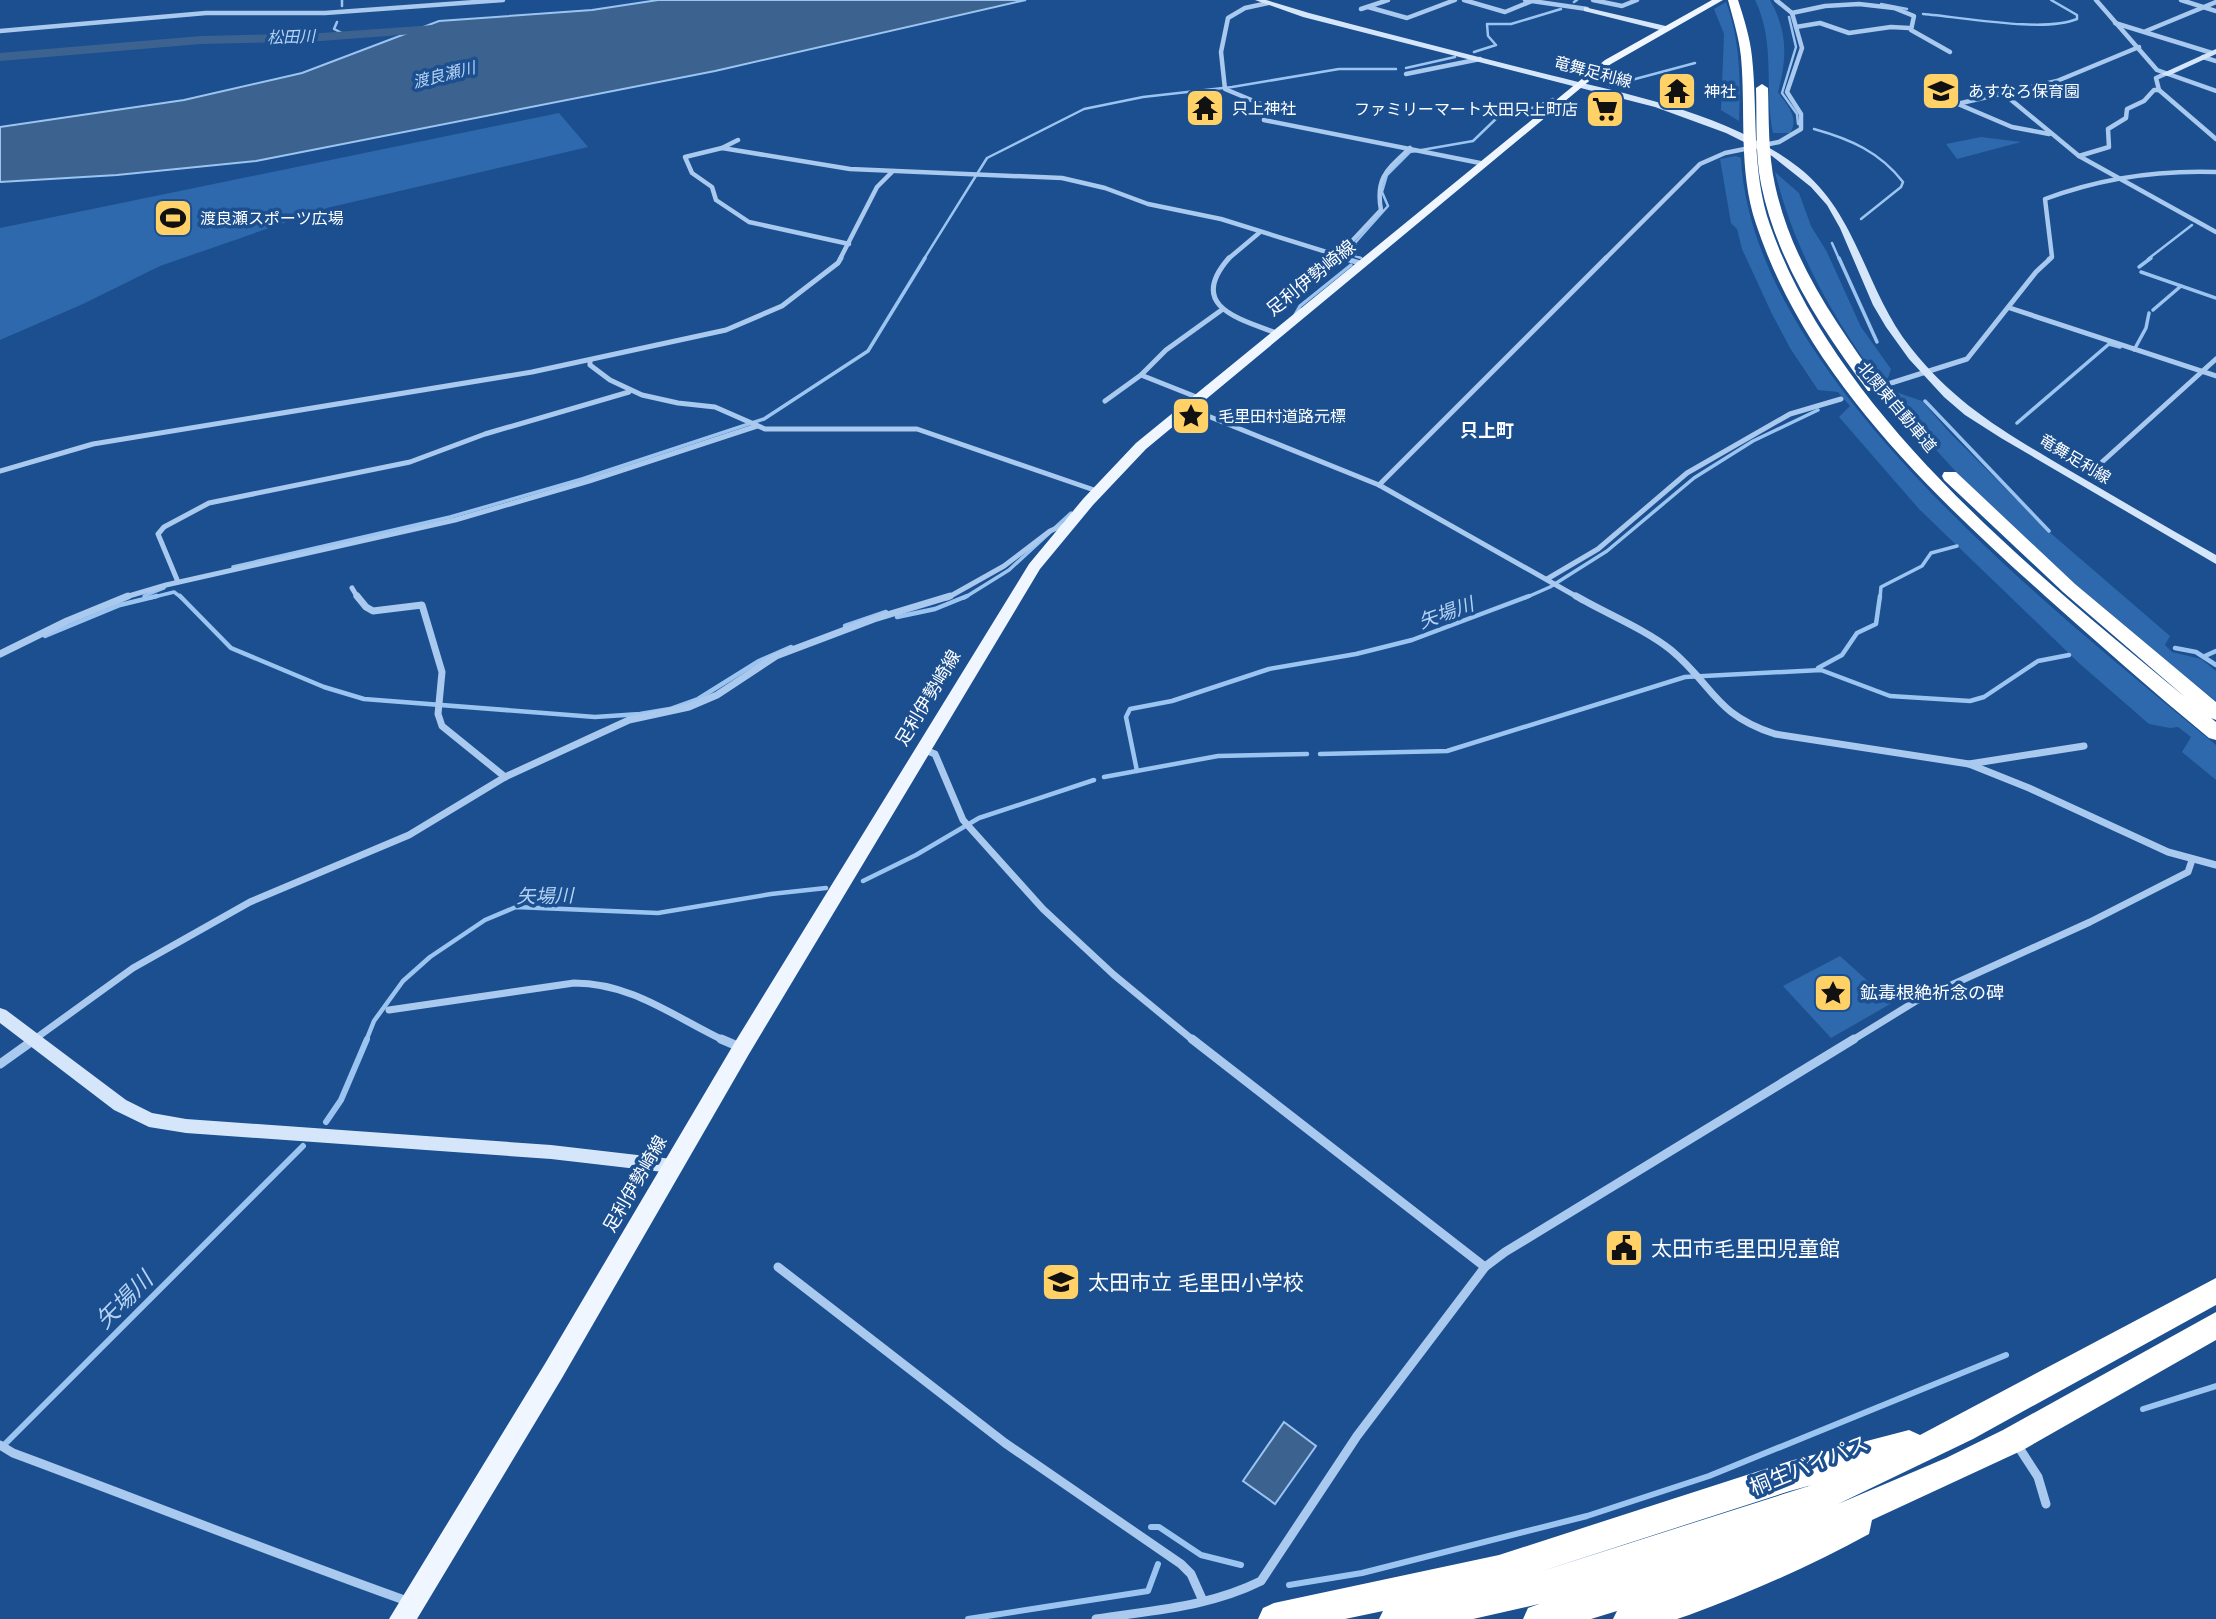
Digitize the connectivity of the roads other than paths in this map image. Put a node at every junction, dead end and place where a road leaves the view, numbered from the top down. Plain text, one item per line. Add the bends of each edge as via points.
1 (503, 0) edge
2 (1388, 0) edge
3 (1455, 0) edge
4 (1464, 0) edge
5 (1525, 0) edge
6 (1574, 0) edge
7 (1593, 0) edge
8 (1637, 0) edge
9 (1719, 0) edge
10 (1776, 0) edge
11 (2096, 0) edge
12 (2181, 0) edge
13 (1262, 1) edge
14 (1531, 1) edge
15 (1734, 1) edge
16 (2216, 2) edge
17 (1565, 6) junction
18 (1368, 7) junction
19 (2204, 7) junction
20 (1361, 9) dead end
21 (1587, 9) joint
22 (2216, 10) edge
23 (1792, 13) junction
24 (2115, 23) junction
25 (1796, 27) junction
26 (1909, 28) junction
27 (1667, 29) junction
28 (0, 31) edge
29 (2146, 31) junction
30 (2139, 47) junction
31 (1950, 52) dead end
32 (2215, 55) edge
33 (1481, 59) junction
34 (1761, 70) dead end
35 (2165, 74) junction
36 (1406, 75) dead end
37 (1580, 85) junction
38 (2160, 90) junction
39 (2216, 91) edge
40 (2004, 94) junction
41 (2052, 135) junction
42 (2214, 136) edge
43 (738, 140) dead end
44 (722, 148) junction
45 (1410, 148) junction
46 (1753, 152) junction
47 (2079, 156) junction
48 (1485, 164) junction
49 (892, 172) junction
50 (2216, 172) edge
51 (2118, 179) junction
52 (2216, 232) edge
53 (1259, 233) junction
54 (849, 244) junction
55 (1345, 258) junction
56 (1364, 264) junction
57 (2010, 308) junction
58 (1223, 309) junction
59 (1280, 334) junction
60 (2216, 359) edge
61 (590, 360) junction
62 (2203, 371) junction
63 (1927, 372) junction
64 (1141, 375) junction
65 (2216, 376) edge
66 (1888, 384) dead end
67 (629, 392) junction
68 (1199, 398) junction
69 (1841, 399) dead end
70 (1105, 401) dead end
71 (1188, 408) junction
72 (757, 426) junction
73 (0, 471) edge
74 (2091, 472) dead end
75 (1379, 485) junction
76 (1097, 491) junction
77 (1070, 522) junction
78 (2216, 549) edge
79 (2216, 560) edge
80 (1547, 579) junction
81 (178, 582) junction
82 (352, 589) dead end
83 (0, 654) edge
84 (2216, 713) edge
85 (2216, 733) edge
86 (2084, 746) dead end
87 (923, 749) junction
88 (1969, 764) junction
89 (505, 777) junction
90 (2192, 860) junction
91 (2216, 865) edge
92 (389, 1010) dead end
93 (0, 1014) edge
94 (33, 1039) junction
95 (742, 1048) junction
96 (0, 1064) edge
97 (672, 1166) junction
98 (778, 1267) dead end
99 (1485, 1267) junction
100 (2216, 1291) edge
101 (2216, 1325) edge
102 (1963, 1429) junction
103 (2014, 1440) junction
104 (0, 1445) edge
105 (1948, 1471) junction
106 (2046, 1504) dead end
107 (1203, 1601) junction
108 (407, 1611) edge
109 (1097, 1619) edge
110 (1274, 1619) edge
111 (1395, 1619) edge
112 (1539, 1619) edge
113 (1629, 1619) edge

1 - 28 street via 325,13 206,13
2 - 18 street
3 - 18 street via 1408,18
4 - 14 street via 1506,12
5 - 14 street
6 - 17 street
7 - 8 street via 1622,6
9 - 27 main road, 足利伊勢崎線
10 - 23 street
11 - 24 street
12 - 19 street
13 - 33 main road, 竜舞足利線
13 - 45 street via 1228,18 1221,52 1225,89 1268,107 1264,120
14 - 17 street
15 - 46 highway, 北関東自動車道 via 1748,59
16 - 19 street
17 - 21 street
18 - 20 street
19 - 22 street
19 - 29 street
21 - 27 main road
23 - 25 street
23 - 26 street via 1833,6 1886,7 1914,16
24 - 29 street
24 - 30 street
25 - 26 street via 1820,23 1849,33
25 - 46 street via 1802,48 1787,94 1801,114 1802,126 1787,140
26 - 31 street
27 - 37 main road, 足利伊勢崎線 via 1608,62
29 - 32 street
30 - 35 street
30 - 40 street via 2079,74
32 - 35 main road
33 - 36 street
33 - 37 main road, 竜舞足利線
34 - 84 highway, 北関東自動車道 via 1766,168 1779,225 1804,282 1838,341 1895,416 1995,520
35 - 38 street via 2156,78
35 - 39 street
37 - 46 main road, 竜舞足利線 via 1682,113
37 - 48 main road, 足利伊勢崎線
38 - 42 street
38 - 47 street via 2127,109 2126,118 2110,127 2109,147
40 - 41 street
40 - 41 street via 1957,104 2012,127
41 - 47 street
43 - 44 street
44 - 49 street
44 - 54 street via 685,157 692,173 712,187 716,200 749,222
45 - 48 street
45 - 55 street via 1384,173 1378,193 1381,210 1352,241
46 - 63 main road, 竜舞足利線 via 1793,168 1830,204 1887,320
46 - 75 street via 1718,154 1700,163
46 - 85 highway, 北関東自動車道 via 1755,198 1784,278 1819,339 1872,409 1982,529
47 - 51 street
48 - 56 main road, 足利伊勢崎線
49 - 53 street via 1062,178
49 - 54 street via 877,187
50 - 51 street via 2173,170
51 - 52 street
51 - 57 street via 2044,200 2052,257
53 - 55 street
53 - 58 street via 1234,252 1212,283 1212,297
54 - 61 street via 838,263 782,306 726,330
55 - 56 street
56 - 59 main road, 足利伊勢崎線
57 - 62 street
57 - 63 street via 1971,355
58 - 59 street
58 - 64 street via 1166,350
59 - 68 main road, 足利伊勢崎線
60 - 62 street
61 - 67 street via 596,370
61 - 73 street via 93,444
62 - 65 street
62 - 74 street
63 - 66 street
63 - 78 main road, 竜舞足利線 via 1994,421
63 - 79 main road, 竜舞足利線 via 1954,400 2000,433
64 - 68 street
64 - 70 street
67 - 72 street via 714,407
67 - 81 street via 485,434 410,462 209,503 158,534
68 - 71 main road, 足利伊勢崎線
69 - 80 street via 1790,414 1696,467 1598,549
71 - 75 street
71 - 76 main road, 足利伊勢崎線
72 - 76 street via 917,429
72 - 81 street via 455,520
75 - 80 street
76 - 77 main road, 足利伊勢崎線
77 - 87 main road, 足利伊勢崎線 via 1034,567
77 - 89 street via 943,600 874,619 776,656 717,695 689,707 629,720
80 - 88 street via 1668,648 1724,711 1745,724 1775,734
81 - 83 street via 91,612
82 - 89 street via 360,607 372,613 422,605 442,672 442,726
86 - 88 street
87 - 95 main road, 足利伊勢崎線
87 - 99 street via 935,754 963,820 1043,909 1114,975
88 - 90 street
89 - 94 street via 409,835 315,873 194,932 133,968
90 - 91 street
90 - 99 street via 2188,872 1916,1001
92 - 95 street via 598,982 622,988
93 - 94 main road
94 - 96 street
94 - 97 main road via 120,1105 149,1120
95 - 97 main road, 足利伊勢崎線
97 - 108 main road, 足利伊勢崎線
98 - 107 street via 1005,1443 1181,1564
99 - 107 street via 1357,1436 1261,1581 1243,1591
100 - 102 highway, 桐生バイパス
101 - 103 highway
102 - 110 highway via 1790,1476 1499,1570
102 - 111 highway, 桐生バイパス via 1820,1497 1644,1557 1510,1596
103 - 105 highway
103 - 106 street via 2033,1462
104 - 108 street via 221,1530
105 - 112 highway via 1838,1519 1661,1583
105 - 113 highway via 1804,1554 1706,1595
107 - 109 street

